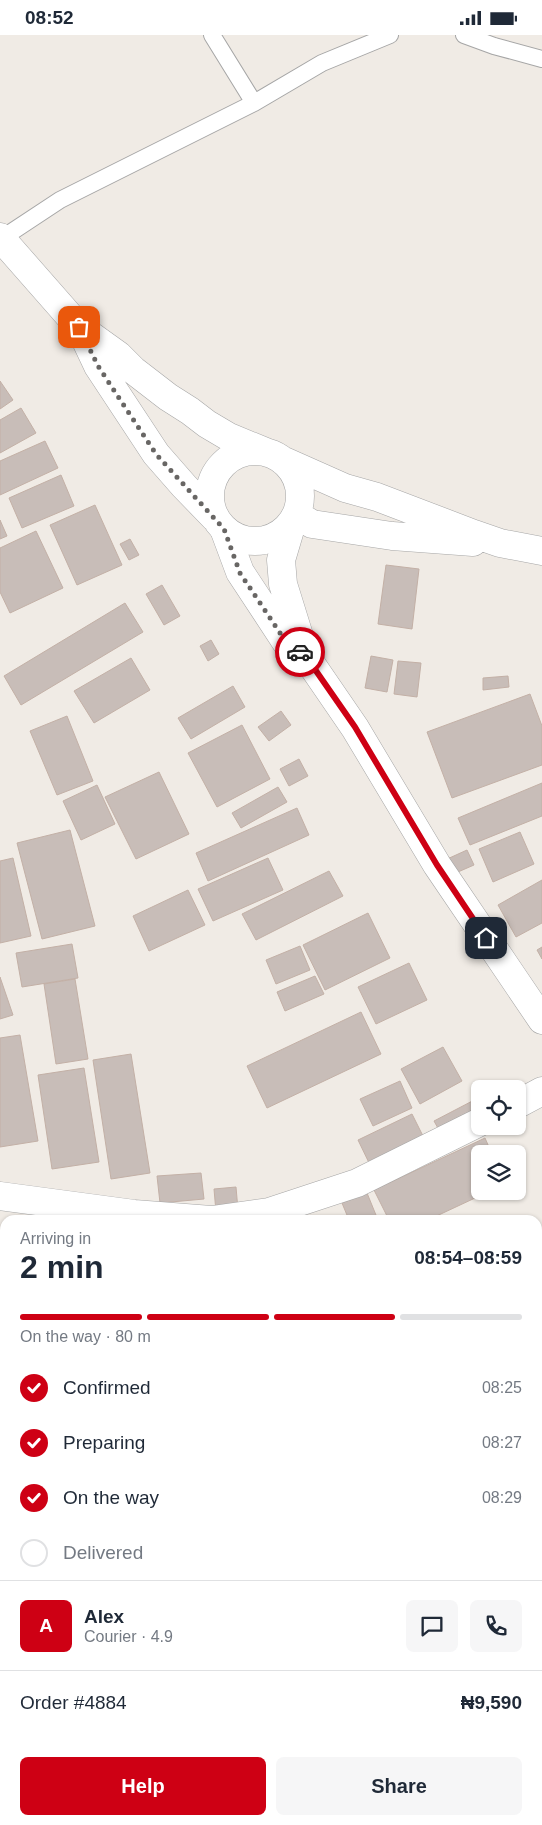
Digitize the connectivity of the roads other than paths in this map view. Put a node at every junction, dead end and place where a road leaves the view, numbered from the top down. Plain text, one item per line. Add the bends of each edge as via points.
1 (212, 35) edge
2 (390, 35) edge
3 (464, 35) edge
4 (542, 59) edge
5 (254, 103) junction
6 (1, 238) edge
7 (79, 327) junction
8 (275, 456) junction
9 (295, 519) junction
10 (220, 523) junction
11 (500, 543) junction
12 (542, 551) edge
13 (305, 655) junction
14 (542, 1020) edge
15 (542, 1091) edge
16 (526, 1099) edge
17 (471, 1126) edge
18 (0, 1196) edge
19 (147, 1215) edge
20 (248, 1215) edge

1 - 5 lane
2 - 5 lane via 322,63
3 - 4 lane
5 - 6 lane via 60,200
6 - 7 street
7 - 8 street via 207,425
7 - 10 street via 103,373 156,454
8 - 9 street via 293,470 299,485 301,500
8 - 10 street via 253,451 238,454 216,474 210,488 210,503
8 - 11 street via 345,488
9 - 10 street via 281,534 252,542 237,538
9 - 11 street via 392,536
9 - 13 street via 281,560 283,585
10 - 13 street via 240,573 286,642
11 - 12 street
13 - 14 street via 355,727 437,865
15 - 16 street
17 - 20 street via 357,1183 269,1212
18 - 19 street

